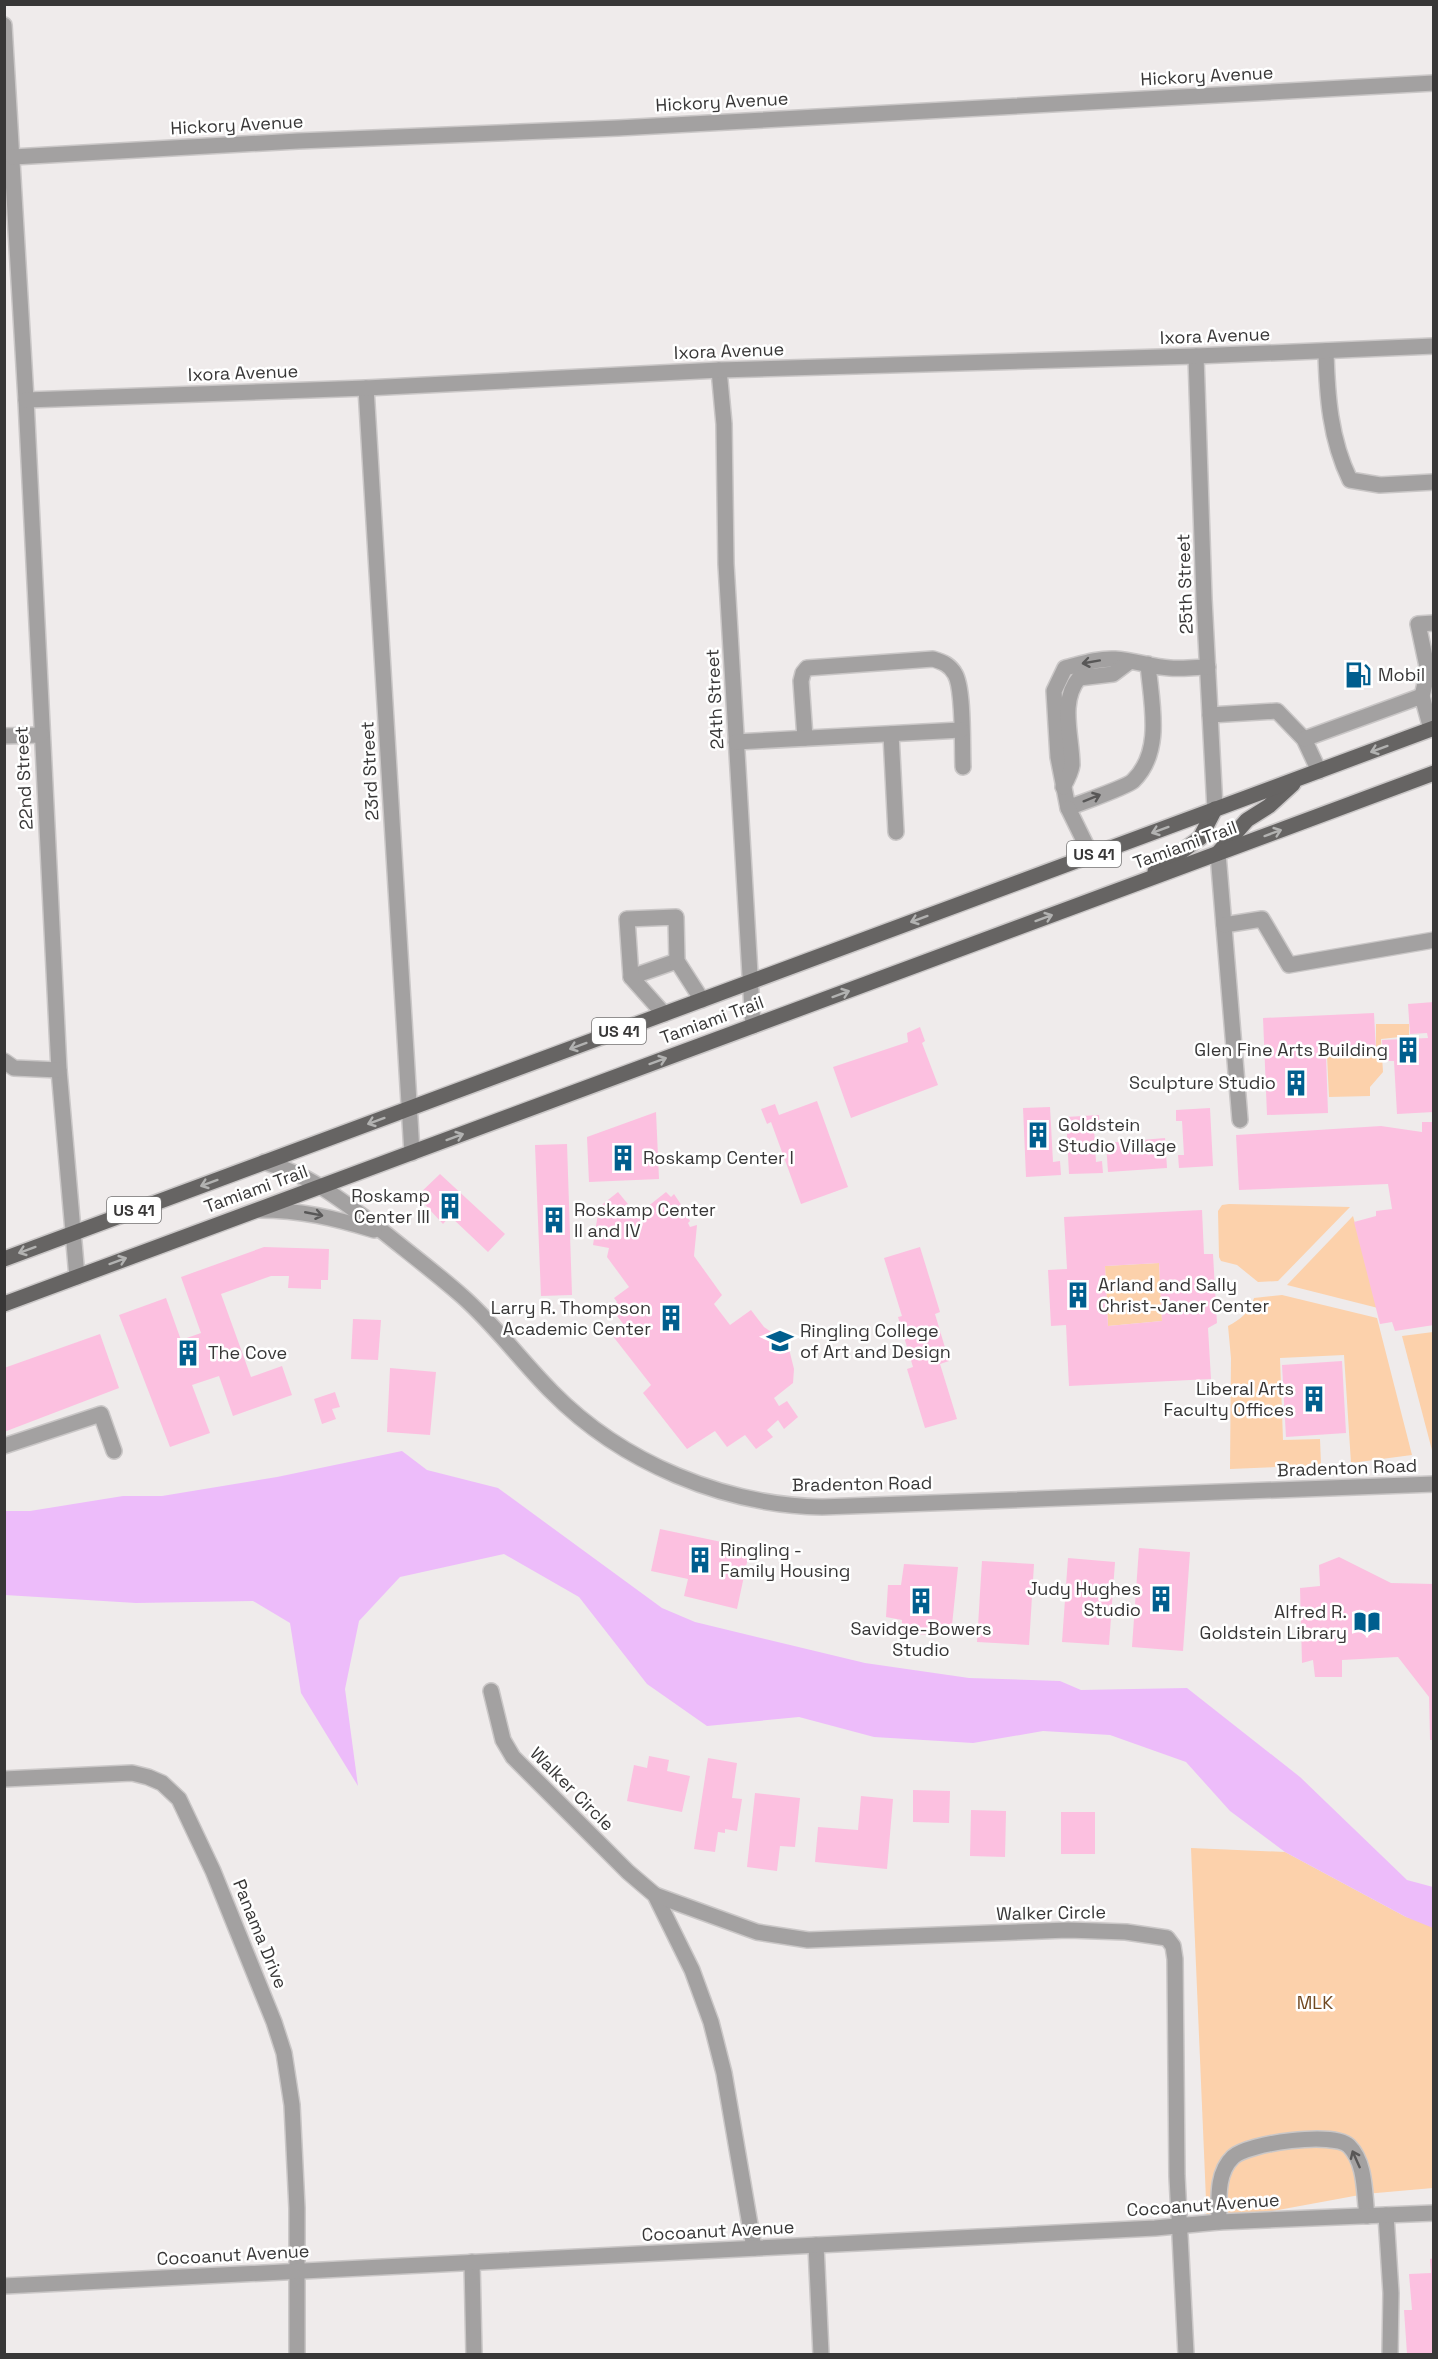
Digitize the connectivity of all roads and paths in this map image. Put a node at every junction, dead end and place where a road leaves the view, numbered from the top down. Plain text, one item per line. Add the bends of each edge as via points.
1 (4, 25) edge
2 (1434, 83) edge
3 (13, 157) junction
4 (1434, 346) edge
5 (1326, 351) junction
6 (1196, 356) junction
7 (719, 370) junction
8 (366, 388) junction
9 (26, 400) junction
10 (1434, 482) edge
11 (1434, 623) edge
12 (1148, 664) junction
13 (1208, 667) junction
14 (1422, 696) junction
15 (1210, 716) junction
16 (1432, 729) edge
17 (961, 730) junction
18 (891, 734) junction
19 (41, 735) junction
20 (4, 736) edge
21 (805, 738) junction
22 (1304, 739) junction
23 (736, 742) junction
24 (963, 767) dead end
25 (1319, 771) junction
26 (1434, 773) edge
27 (1299, 778) junction
28 (1068, 808) junction
29 (1215, 809) junction
30 (896, 832) dead end
31 (1218, 854) junction
32 (1091, 855) junction
33 (1140, 882) junction
34 (1224, 925) junction
35 (1434, 940) edge
36 (677, 961) junction
37 (631, 977) junction
38 (750, 982) junction
39 (702, 1000) junction
40 (664, 1014) junction
41 (753, 1026) junction
42 (4, 1061) edge
43 (59, 1070) junction
44 (410, 1108) junction
45 (1240, 1120) dead end
46 (412, 1153) junction
47 (264, 1162) junction
48 (321, 1185) junction
49 (256, 1210) junction
50 (74, 1233) junction
51 (385, 1234) junction
52 (4, 1258) edge
53 (77, 1277) junction
54 (4, 1304) edge
55 (4, 1446) edge
56 (114, 1451) dead end
57 (1434, 1484) edge
58 (491, 1691) dead end
59 (4, 1779) edge
60 (655, 1895) junction
61 (1434, 2213) edge
62 (1386, 2215) junction
63 (1367, 2216) junction
64 (1219, 2222) junction
65 (1180, 2224) junction
66 (816, 2245) junction
67 (754, 2248) junction
68 (472, 2262) junction
69 (297, 2271) junction
70 (4, 2286) edge
71 (297, 2355) edge
72 (474, 2355) edge
73 (821, 2355) edge
74 (1186, 2355) edge
75 (1390, 2355) edge

1 - 3 street, 22nd Street
2 - 3 street, Hickory Avenue
3 - 9 street, 22nd Street
4 - 5 street, Ixora Avenue
5 - 6 street, Ixora Avenue
5 - 10 street via 1334,437 1350,480 1380,485
6 - 7 street, Ixora Avenue
6 - 13 street, 25th Street
7 - 8 street, Ixora Avenue
7 - 23 street, 24th Street
8 - 9 street, Ixora Avenue
8 - 44 street, 23rd Street
9 - 19 street, 22nd Street
11 - 14 street via 1418,624 1428,671
12 - 13 street
28 -> 12 street via 1132,782 1147,759 1155,738
12 -> 28 street via 1116,659 1087,662 1065,668 1058,680 1054,691 1058,757
13 - 15 street, 25th Street
14 - 16 street
14 - 22 street
15 - 22 street via 1277,711
15 - 29 street, 25th Street
16 -> 25 main road, Tamiami Trail / US 41
17 - 18 street
17 - 21 street via 959,682 955,674 943,662 922,660 807,668 801,681
17 - 24 street
18 - 21 street
18 - 30 street
19 - 20 street
19 - 43 street, 22nd Street
21 - 23 street
22 - 25 street
23 - 38 street, 24th Street
25 - 27 main road, Tamiami Trail / US 41
31 -> 26 main road, Tamiami Trail / US 41
27 - 29 main road, Tamiami Trail / US 41
27 - 31 main road via 1247,820
28 - 32 street
29 -> 32 main road, Tamiami Trail / US 41
29 - 33 main road via 1200,838
31 - 33 main road, Tamiami Trail / US 41
31 - 34 street
32 -> 38 main road, Tamiami Trail / US 41
41 -> 33 main road, Tamiami Trail / US 41
34 - 35 street via 1262,919 1289,965
34 - 45 street
36 - 37 street
36 - 37 street via 676,917 627,918
36 - 39 street
37 - 40 street
38 - 39 main road, Tamiami Trail / US 41
38 - 41 street, 24th Street
39 - 40 main road, Tamiami Trail / US 41
40 -> 44 main road, Tamiami Trail / US 41
46 -> 41 main road, Tamiami Trail / US 41
42 - 43 street via 14,1068
43 - 50 street, 22nd Street
44 - 46 street, 23rd Street
44 -> 47 main road, Tamiami Trail / US 41
46 - 48 main road, Tamiami Trail / US 41
47 - 48 street, Bradenton Road
47 -> 50 main road, Tamiami Trail / US 41
48 - 49 main road, Tamiami Trail / US 41
48 - 51 street, Bradenton Road
49 -> 51 street, Bradenton Road via 295,1210
53 -> 49 main road, Tamiami Trail / US 41
50 -> 52 main road, Tamiami Trail / US 41
50 - 53 street, 22nd Street
51 - 57 street, Bradenton Road via 463,1296 553,1394 586,1422 660,1468 735,1495 822,1508
53 - 54 main road, Tamiami Trail / US 41
55 - 56 street via 101,1414
58 - 60 street, Walker Circle via 503,1740 513,1757
59 - 69 street, Panama Drive via 132,1773 162,1783 179,1799 217,1882 284,2053 292,2105
60 - 65 street, Walker Circle via 757,1932 808,1940 1068,1930 1167,1938 1175,1959
60 - 67 street, Walker Circle via 692,1970 711,2022 724,2073
61 - 62 street, Cocoanut Avenue
62 - 63 street, Cocoanut Avenue
62 - 75 street
63 - 64 street, Cocoanut Avenue
63 -> 64 street via 1357,2156 1347,2144 1334,2140 1293,2140 1251,2148 1234,2156 1222,2171
64 - 65 street, Cocoanut Avenue
65 - 66 street, Cocoanut Avenue
65 - 74 street
66 - 67 street, Cocoanut Avenue
66 - 73 street
67 - 68 street, Cocoanut Avenue
68 - 69 street, Cocoanut Avenue
68 - 72 street
69 - 70 street, Cocoanut Avenue
69 - 71 street

